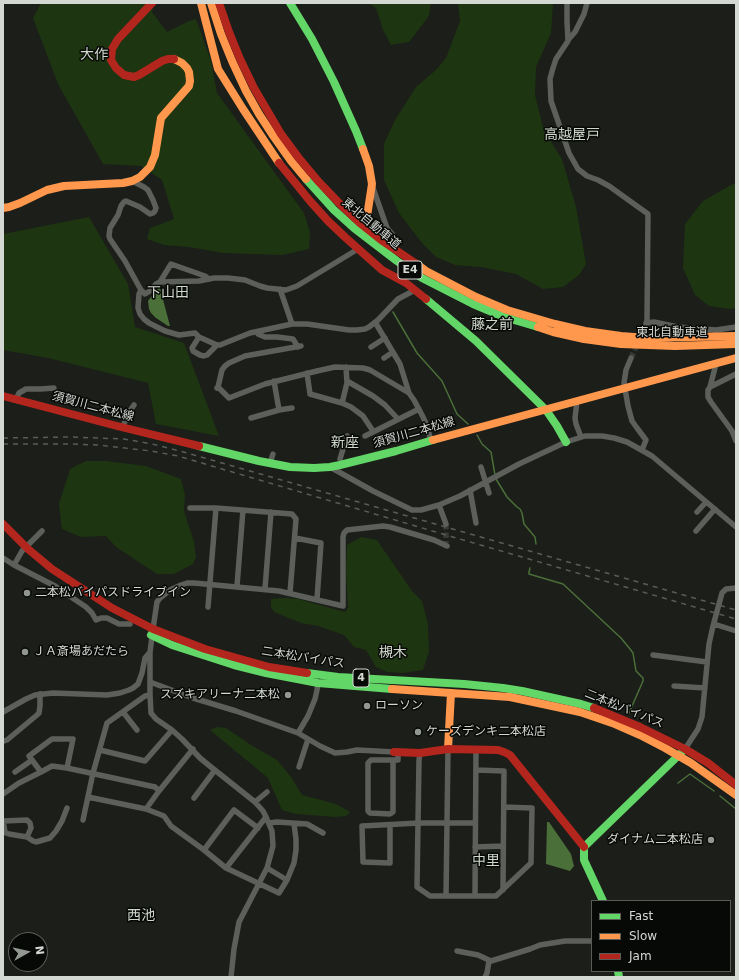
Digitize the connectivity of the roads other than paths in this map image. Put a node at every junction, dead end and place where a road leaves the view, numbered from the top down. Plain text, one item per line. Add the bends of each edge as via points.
1 (152, 3) edge
2 (201, 3) edge
3 (211, 3) edge
4 (219, 3) edge
5 (290, 3) edge
6 (568, 3) edge
7 (587, 3) edge
8 (568, 40) junction
9 (132, 181) junction
10 (372, 184) junction
11 (3, 208) edge
12 (366, 223) dead end
13 (393, 235) dead end
14 (361, 249) junction
15 (209, 279) junction
16 (160, 282) junction
17 (141, 290) junction
18 (280, 290) junction
19 (415, 290) junction
20 (375, 322) junction
21 (292, 324) junction
22 (736, 327) edge
23 (257, 332) junction
24 (736, 336) edge
25 (199, 337) junction
26 (385, 338) junction
27 (736, 344) edge
28 (217, 345) junction
29 (371, 346) dead end
30 (393, 352) junction
31 (384, 358) dead end
32 (631, 358) tunnel mouth
33 (736, 358) edge
34 (716, 364) junction
35 (346, 367) junction
36 (307, 373) junction
37 (736, 374) edge
38 (274, 381) junction
39 (347, 381) junction
40 (710, 387) junction
41 (54, 388) dead end
42 (625, 389) junction
43 (409, 393) junction
44 (3, 396) edge
45 (16, 399) junction
46 (577, 401) junction
47 (342, 403) junction
48 (134, 405) dead end
49 (292, 408) dead end
50 (419, 409) junction
51 (279, 410) junction
52 (546, 410) junction
53 (251, 418) dead end
54 (398, 419) junction
55 (123, 427) junction
56 (373, 431) junction
57 (347, 436) dead end
58 (365, 436) dead end
59 (580, 437) junction
60 (431, 441) junction
61 (736, 441) edge
62 (566, 442) junction
63 (642, 450) junction
64 (273, 454) dead end
65 (340, 459) dead end
66 (270, 463) junction
67 (481, 466) dead end
68 (330, 467) junction
69 (486, 482) junction
70 (470, 490) junction
71 (489, 493) dead end
72 (706, 502) junction
73 (439, 505) junction
74 (190, 508) dead end
75 (216, 508) junction
76 (715, 509) junction
77 (243, 510) junction
78 (271, 512) junction
79 (696, 512) dead end
80 (476, 523) dead end
81 (3, 524) edge
82 (446, 524) tunnel mouth
83 (736, 527) edge
84 (42, 531) dead end
85 (696, 531) dead end
86 (3, 534) edge
87 (295, 538) junction
88 (447, 546) dead end
89 (24, 549) junction
90 (3, 558) edge
91 (14, 565) junction
92 (210, 585) junction
93 (237, 586) junction
94 (736, 588) edge
95 (265, 589) junction
96 (290, 593) junction
97 (317, 599) junction
98 (208, 607) dead end
99 (130, 624) junction
100 (714, 624) junction
101 (736, 631) edge
102 (152, 632) junction
103 (150, 652) junction
104 (653, 655) dead end
105 (707, 662) junction
106 (150, 682) junction
107 (318, 683) junction
108 (674, 686) dead end
109 (705, 688) junction
110 (451, 693) junction
111 (40, 694) junction
112 (150, 695) junction
113 (3, 712) edge
114 (123, 712) junction
115 (137, 730) dead end
116 (172, 730) junction
117 (298, 733) junction
118 (308, 739) junction
119 (4, 741) dead end
120 (193, 749) junction
121 (448, 749) junction
122 (476, 749) junction
123 (685, 749) junction
124 (100, 750) junction
125 (420, 753) junction
126 (395, 755) junction
127 (679, 756) junction
128 (32, 760) junction
129 (708, 763) junction
130 (299, 767) dead end
131 (67, 768) junction
132 (215, 770) junction
133 (476, 770) junction
134 (15, 772) dead end
135 (41, 772) junction
136 (93, 773) junction
137 (736, 781) edge
138 (736, 785) edge
139 (159, 791) junction
140 (267, 792) dead end
141 (3, 794) edge
142 (736, 795) edge
143 (88, 797) junction
144 (194, 798) dead end
145 (255, 802) junction
146 (504, 807) junction
147 (67, 808) dead end
148 (146, 810) junction
149 (266, 817) junction
150 (83, 820) dead end
151 (3, 821) edge
152 (269, 823) junction
153 (419, 823) junction
154 (446, 823) junction
155 (475, 823) junction
156 (294, 824) junction
157 (390, 825) junction
158 (258, 828) junction
159 (323, 833) dead end
160 (27, 836) junction
161 (503, 846) junction
162 (475, 847) junction
163 (584, 847) junction
164 (204, 850) junction
165 (226, 868) junction
166 (267, 868) junction
167 (287, 880) junction
168 (259, 883) junction
169 (503, 890) junction
170 (446, 896) junction
171 (475, 896) junction
172 (603, 900) edge
173 (591, 941) edge
174 (457, 951) dead end
175 (489, 960) junction
176 (231, 977) edge
177 (485, 977) edge

1 - 9 main road via 118,39 111,54 114,65 124,75 134,77 162,61 173,59 187,68 190,81 186,91 161,118 156,155 152,164 140,177
2 - 14 main road via 218,68 243,109 277,160 306,196 328,221
3 - 27 main road, 東北自動車道 / E4 via 221,34 246,91 291,161 334,210 354,228 422,278 504,317 584,339 621,344 675,346
4 - 24 main road, 東北自動車道 / E4 via 237,52 254,88 298,157 361,224 426,271 507,310 585,331 646,338
5 - 10 main road via 321,57 348,113 366,157
6 - 8 street
7 - 8 street via 575,32
8 - 22 street via 556,59 550,78 551,101 569,153 578,169 609,186 648,214 646,326 654,322 716,330
9 - 11 main road via 64,186 47,190
9 - 17 street via 148,190 155,211 150,214 126,201 110,228 109,236
10 - 12 main road
10 - 13 street via 387,228
14 - 18 street via 297,286
14 - 19 main road via 382,270
15 - 16 street
15 - 16 street via 171,264
15 - 18 street via 237,278
16 - 17 street via 146,294
17 - 25 street via 138,308 144,319 165,331 179,335 195,333
18 - 21 street
19 - 20 street via 398,299
19 - 52 main road via 476,341
20 - 21 street via 365,329 357,330
20 - 26 street
21 - 23 street
23 - 28 street
23 - 38 street via 265,337 294,339 300,346 245,356 229,363 222,370 217,388 229,398
25 - 28 street
25 - 28 street via 192,348 200,355 207,355
26 - 29 street
26 - 30 street
30 - 31 street
30 - 43 street via 400,364
32 - 42 street via 624,377
33 - 34 main road, 須賀川二本松線
34 - 40 street
34 - 42 main road, 須賀川二本松線
35 - 36 street
35 - 39 street
35 - 43 street via 370,370
36 - 38 street
36 - 47 street via 310,394
37 - 40 street
38 - 51 street
39 - 47 street
39 - 54 street via 385,405
40 - 61 street via 708,397
41 - 45 street via 26,389 19,393
42 - 46 main road, 須賀川二本松線
42 - 63 street via 632,420 646,440
43 - 50 street
44 - 45 main road, 須賀川二本松線
45 - 55 main road, 須賀川二本松線
46 - 52 main road, 須賀川二本松線
46 - 59 street via 575,418
47 - 56 street via 363,416
48 - 55 street via 127,414
49 - 51 street
50 - 54 street
50 - 60 street
51 - 53 street
52 - 60 main road, 須賀川二本松線
52 - 62 main road
54 - 56 street
55 - 66 main road, 須賀川二本松線
56 - 58 street
57 - 65 street
59 - 62 street
59 - 63 street via 598,435 614,438
60 - 68 main road, 須賀川二本松線
62 - 69 street
63 - 72 street
64 - 66 street
66 - 68 main road, 須賀川二本松線 via 290,467
67 - 69 street
68 - 73 street via 412,510
69 - 70 street
69 - 71 street
70 - 73 street
70 - 80 street
72 - 76 street
72 - 79 street
73 - 82 street
74 - 75 street
75 - 77 street
75 - 92 street
76 - 83 street
76 - 85 street
77 - 78 street
77 - 93 street
78 - 87 street via 292,514 296,519
78 - 95 street
81 - 89 main road, 二本松バイパス / 4
84 - 89 street
86 - 89 main road, 二本松バイパス / 4
87 - 96 street
87 - 97 street via 321,543
88 - 97 street via 390,526 347,530 344,533 343,606
89 - 91 street
89 - 99 main road, 二本松バイパス / 4 via 35,562 86,599
89 - 102 main road, 二本松バイパス / 4
90 - 91 street
91 - 99 street via 66,593 86,607 96,620 107,618 119,624
92 - 93 street
92 - 98 street
92 - 102 street via 187,583 170,590 160,598 156,605
93 - 95 street
94 - 100 street via 726,589 722,593
95 - 96 street
96 - 97 street
99 - 102 main road, 二本松バイパス / 4
100 - 101 street
100 - 105 street
102 - 103 street
102 - 107 main road, 二本松バイパス / 4 via 172,645 234,665
102 - 123 main road, 二本松バイパス / 4 via 268,667 338,677 484,686 561,699 607,713
103 - 106 street
103 - 111 street via 145,658 138,684 125,692 107,695
104 - 105 street
105 - 109 street
106 - 112 street
106 - 117 street
107 - 110 main road, 二本松バイパス / 4
107 - 117 street via 315,699
108 - 109 street
109 - 123 street via 701,722
110 - 121 main road
110 - 127 main road, 二本松バイパス / 4 via 510,697 580,712 616,724
111 - 113 street
111 - 119 street via 39,713
112 - 114 street
112 - 116 street via 151,713
114 - 115 street
114 - 124 street via 107,723
116 - 120 street
116 - 124 street via 145,761
117 - 118 street
118 - 126 street via 335,753 357,750
118 - 130 street
120 - 132 street
120 - 139 street
121 - 122 main road
121 - 125 main road
121 - 154 street
122 - 133 street
122 - 163 main road via 498,750 510,755
123 - 127 main road
123 - 129 main road, 二本松バイパス / 4
124 - 136 street
125 - 126 main road
125 - 153 street
126 - 126 street via 371,760 368,763 370,814 393,812
127 - 142 main road, 二本松バイパス / 4
127 - 163 main road
128 - 131 street via 29,756 52,739 73,739
128 - 134 street
128 - 135 street
129 - 137 main road
129 - 138 main road, 二本松バイパス / 4
131 - 135 street via 52,766
131 - 136 street
132 - 144 street
132 - 145 street
133 - 146 street via 504,771
133 - 155 street
135 - 141 street
136 - 139 street
136 - 143 street
139 - 148 street
140 - 145 street
143 - 148 street
143 - 150 street
145 - 149 street
146 - 161 street
146 - 169 street via 532,808 531,863
147 - 160 street via 62,821 50,838 36,842
148 - 164 street via 164,816 171,826
149 - 152 street
149 - 158 street
151 - 160 street via 6,833
151 - 160 street via 27,820 31,828
152 - 156 street
152 - 166 street via 273,846
153 - 154 street
153 - 157 street
153 - 170 street via 417,887 430,896
154 - 155 street
154 - 170 street
155 - 162 street
156 - 159 street via 306,824
156 - 167 street via 296,850
157 - 157 street via 362,826 363,862 390,863
158 - 164 street via 234,810
158 - 165 street
161 - 162 street
161 - 169 street
162 - 171 street
163 - 172 main road via 584,860
164 - 165 street
165 - 168 street
166 - 167 street
166 - 168 street
167 - 168 street via 279,893
168 - 176 street via 240,922
169 - 171 street via 496,896
170 - 171 street
173 - 175 street via 548,943 498,960
174 - 175 street
175 - 177 street via 488,973

